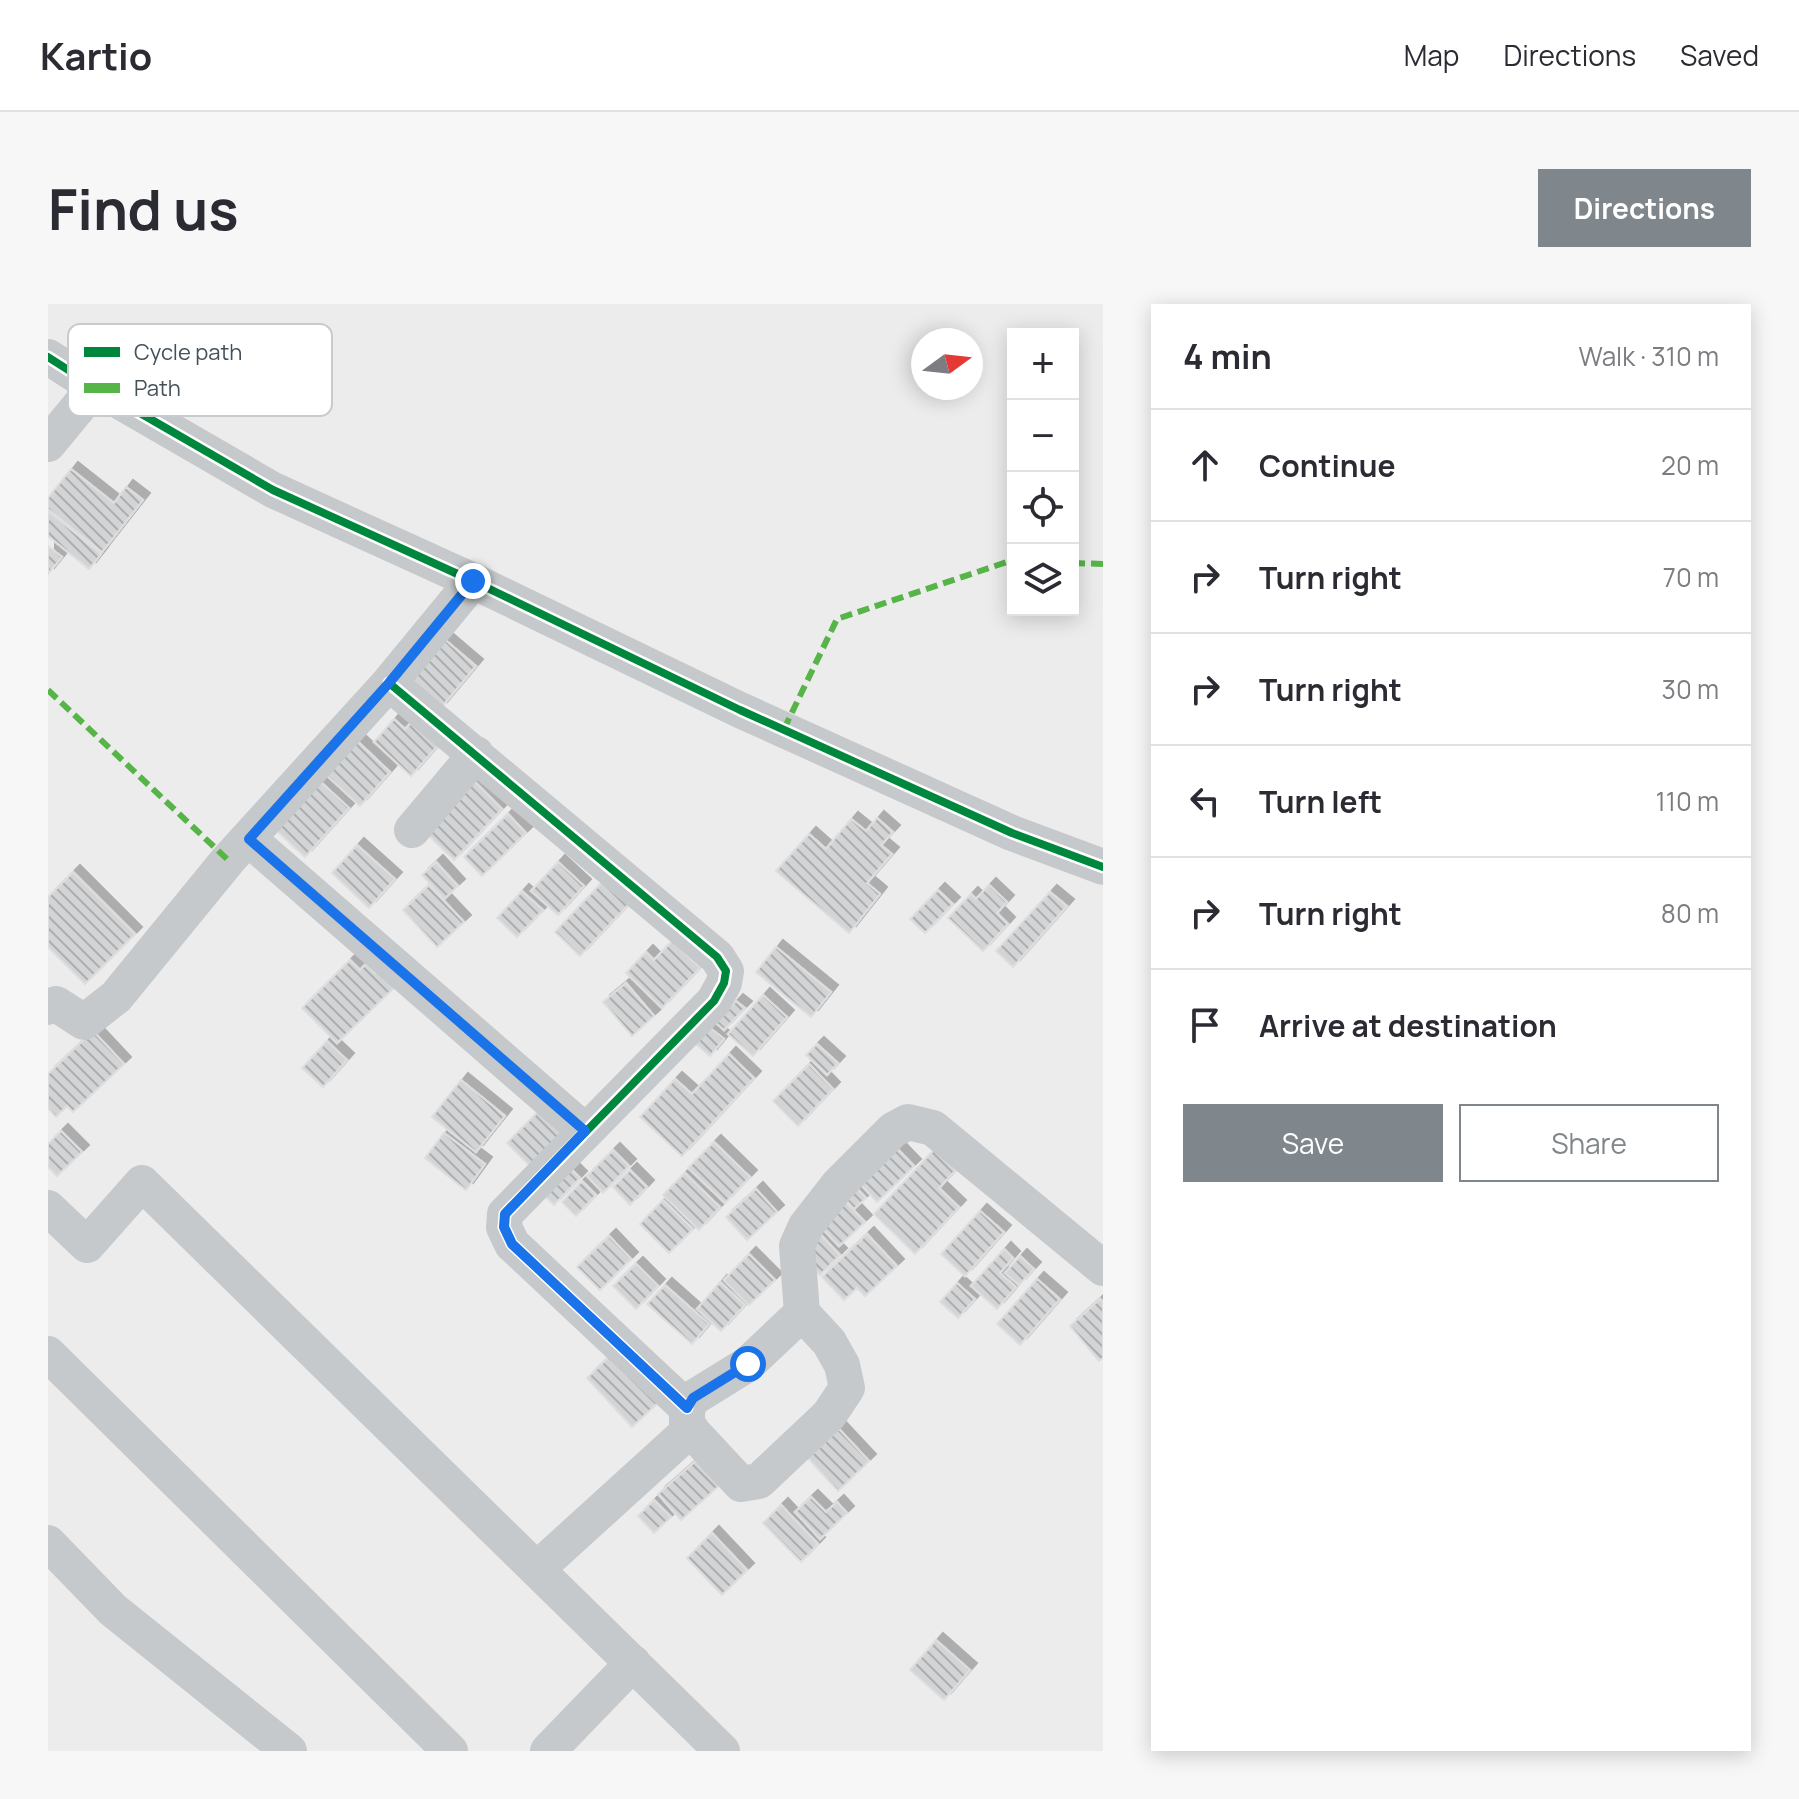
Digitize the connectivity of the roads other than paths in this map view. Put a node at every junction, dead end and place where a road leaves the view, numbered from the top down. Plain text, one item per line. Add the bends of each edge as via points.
1 (48, 357) edge
2 (68, 370) edge
3 (71, 416) edge
4 (145, 416) edge
5 (48, 444) edge
6 (473, 581) junction
7 (389, 683) junction
8 (476, 754) junction
9 (412, 830) dead end
10 (249, 839) junction
11 (1103, 867) edge
12 (48, 1007) edge
13 (585, 1131) junction
14 (48, 1208) edge
15 (1103, 1268) edge
16 (802, 1313) junction
17 (48, 1354) edge
18 (689, 1419) junction
19 (48, 1543) edge
20 (537, 1569) junction
21 (633, 1663) junction
22 (289, 1751) edge
23 (450, 1751) edge
24 (548, 1751) edge
25 (722, 1751) edge

1 - 2 street
3 - 5 street
4 - 6 street via 273,490
6 - 7 street
6 - 11 street via 997,827
7 - 8 street
7 - 10 street
8 - 9 street
8 - 13 street via 717,957 726,971 714,1001
10 - 12 street via 116,997 84,1022 56,1004
10 - 13 street
13 - 18 street via 505,1214 504,1227 512,1244
14 - 20 street via 87,1245 142,1183
15 - 16 street via 933,1128 908,1122 893,1130 838,1185 806,1226 797,1246
16 - 18 street via 748,1364 693,1398
16 - 18 street via 829,1342 847,1388 829,1415 759,1481 741,1484
17 - 23 street
18 - 20 street
19 - 22 street via 113,1610
20 - 21 street
21 - 24 street
21 - 25 street

